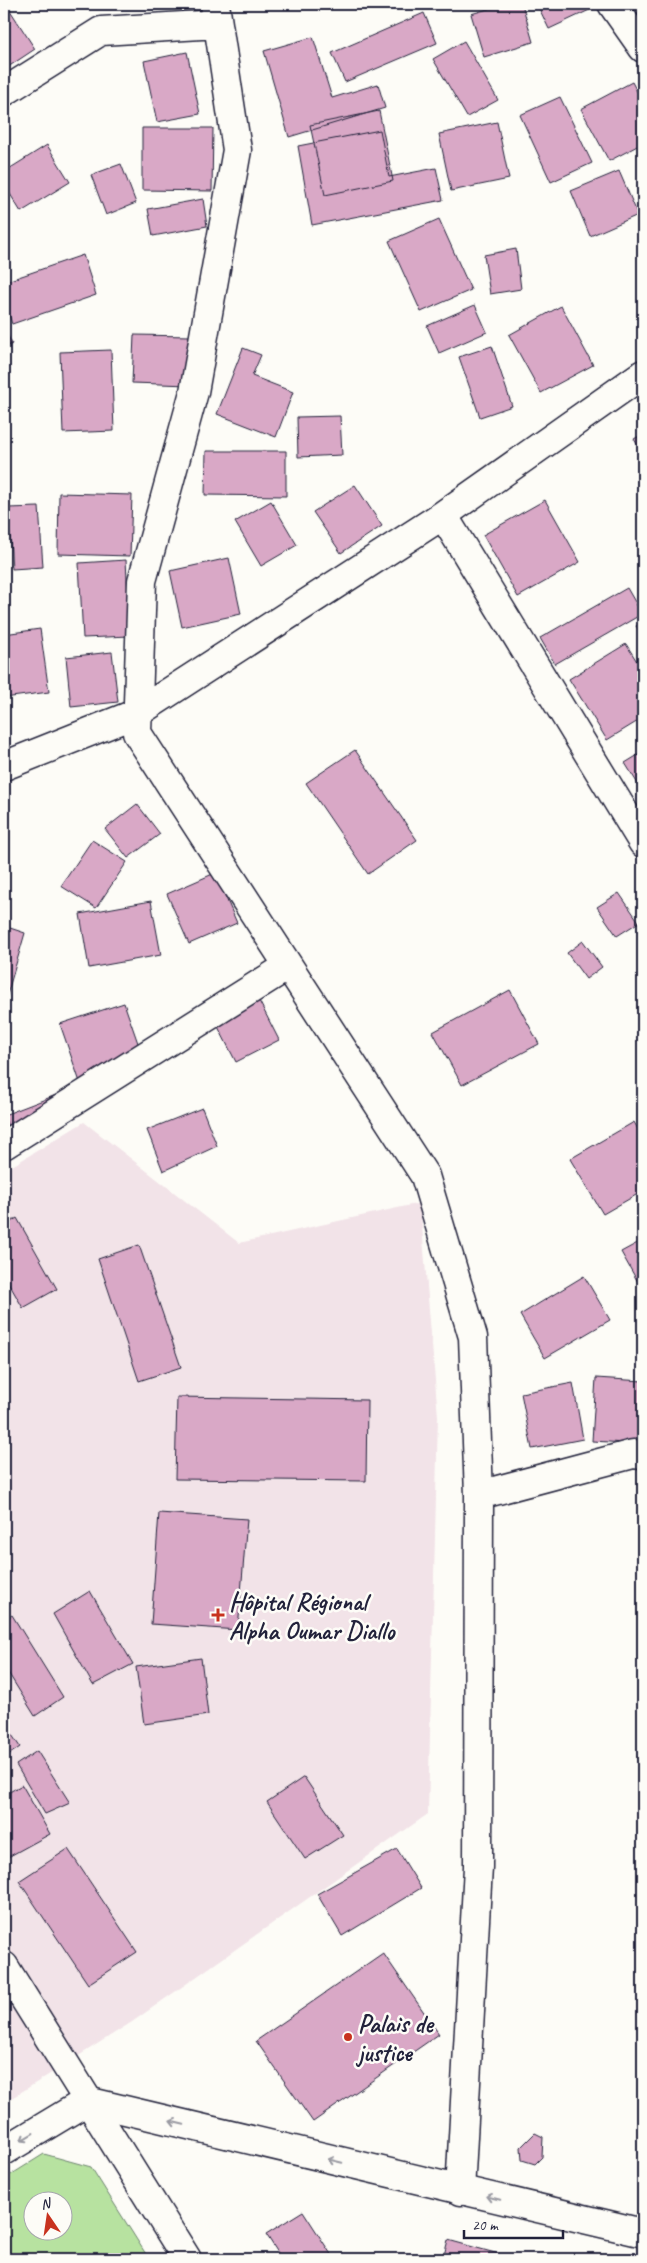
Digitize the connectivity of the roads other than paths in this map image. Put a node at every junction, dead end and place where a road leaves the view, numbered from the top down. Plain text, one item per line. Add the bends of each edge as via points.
1 (612, 4) edge
2 (216, 14) edge
3 (643, 48) edge
4 (4, 92) edge
5 (643, 374) edge
6 (443, 515) junction
7 (137, 713) junction
8 (4, 766) edge
9 (643, 843) edge
10 (288, 966) junction
11 (4, 1145) edge
12 (643, 1455) edge
13 (480, 1495) junction
14 (4, 1966) edge
15 (87, 2101) junction
16 (4, 2151) edge
17 (460, 2191) junction
18 (643, 2233) edge
19 (187, 2259) edge

1 - 3 street
2 - 4 street via 101,31
2 - 7 street via 237,150 194,392 142,582
5 - 6 street
6 - 7 street
6 - 9 street
7 - 8 street
7 - 10 street via 137,733
10 - 11 street
10 - 13 street via 425,1176 472,1337
12 - 13 street via 633,1454
13 - 17 street via 478,1867
14 - 15 street
15 -> 16 street
17 -> 15 street
15 - 19 street
18 -> 17 street

